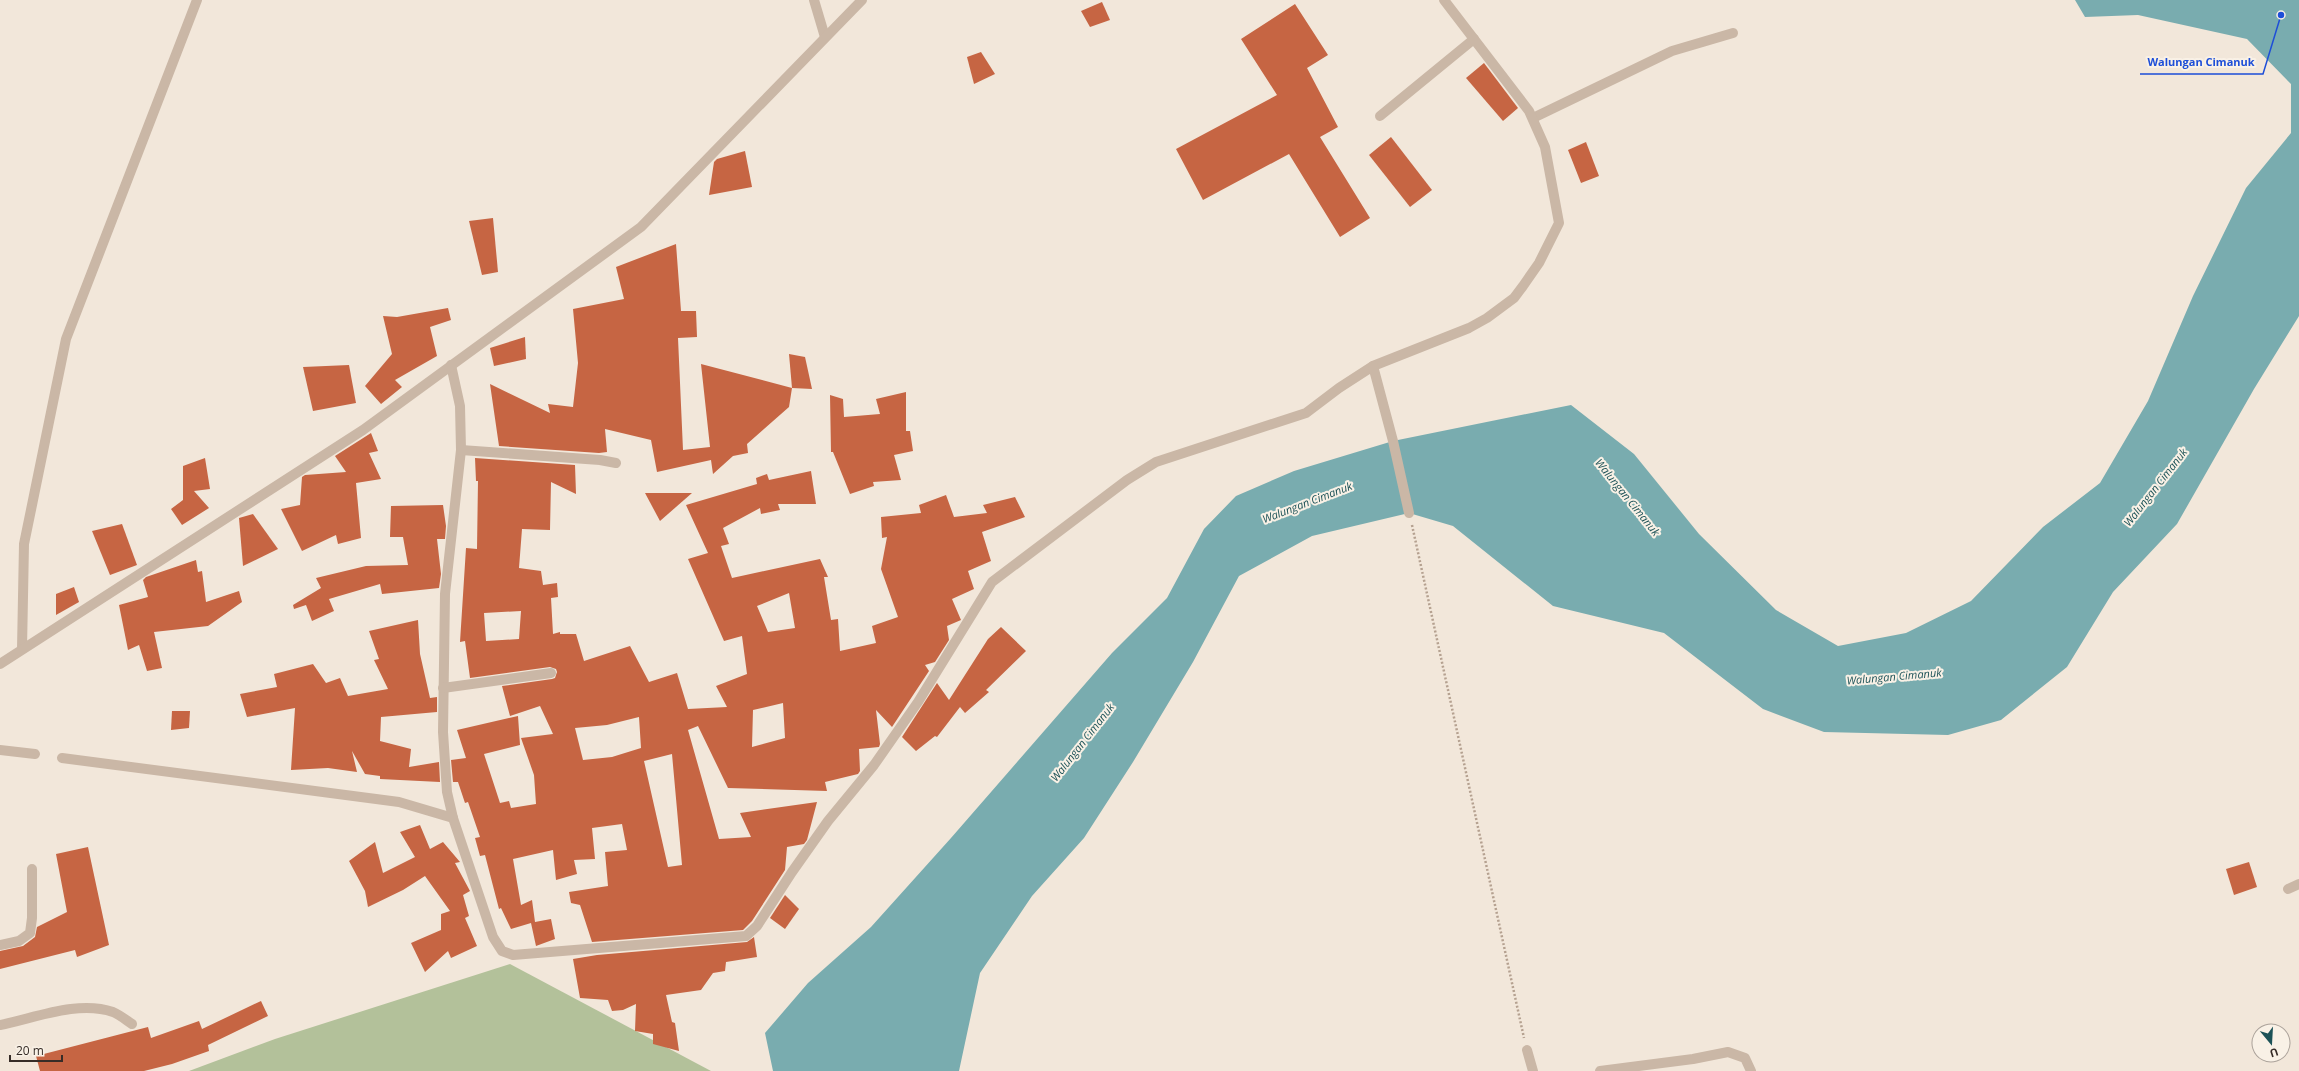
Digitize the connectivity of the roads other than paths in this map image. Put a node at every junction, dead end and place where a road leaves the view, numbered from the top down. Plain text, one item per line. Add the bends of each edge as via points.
1 (197, 0) edge
2 (814, 0) edge
3 (862, 0) edge
4 (1444, 0) edge
5 (1733, 33) dead end
6 (825, 37) junction
7 (1474, 39) junction
8 (1380, 116) dead end
9 (1533, 118) junction
10 (451, 365) junction
11 (1373, 366) junction
12 (461, 450) junction
13 (616, 462) dead end
14 (1409, 513) road end
15 (22, 649) junction
16 (0, 664) edge
17 (551, 672) dead end
18 (443, 688) junction
19 (0, 750) edge
20 (35, 754) dead end
21 (62, 758) dead end
22 (453, 818) junction
23 (32, 869) dead end
24 (2299, 884) edge
25 (2288, 889) dead end
26 (0, 945) edge
27 (132, 1024) dead end
28 (0, 1025) edge
29 (1527, 1050) road end
30 (1604, 1070) edge
31 (1533, 1071) edge
32 (1751, 1071) edge

1 - 15 street via 66,339 24,544
2 - 6 street
3 - 6 street
4 - 7 street
5 - 9 street via 1672,51
6 - 10 street via 641,227
7 - 8 street
7 - 9 street
9 - 11 street via 1550,167 1559,223 1539,263 1514,298 1492,315 1469,328
10 - 12 street via 461,412
10 - 15 street via 363,430
11 - 14 street
11 - 22 street via 1298,417 1156,462 1126,480 992,582 914,708 874,765 819,833 757,926 746,936 513,955 507,953 497,945 493,937
12 - 13 street
12 - 18 street via 445,594
15 - 16 street
17 - 18 street
18 - 22 street via 442,732 447,792
19 - 20 street
21 - 22 street via 398,802
23 - 26 street via 30,933 19,941
24 - 25 street
27 - 28 street via 114,1012 87,1008
29 - 31 street
30 - 32 street via 1728,1052 1745,1058

